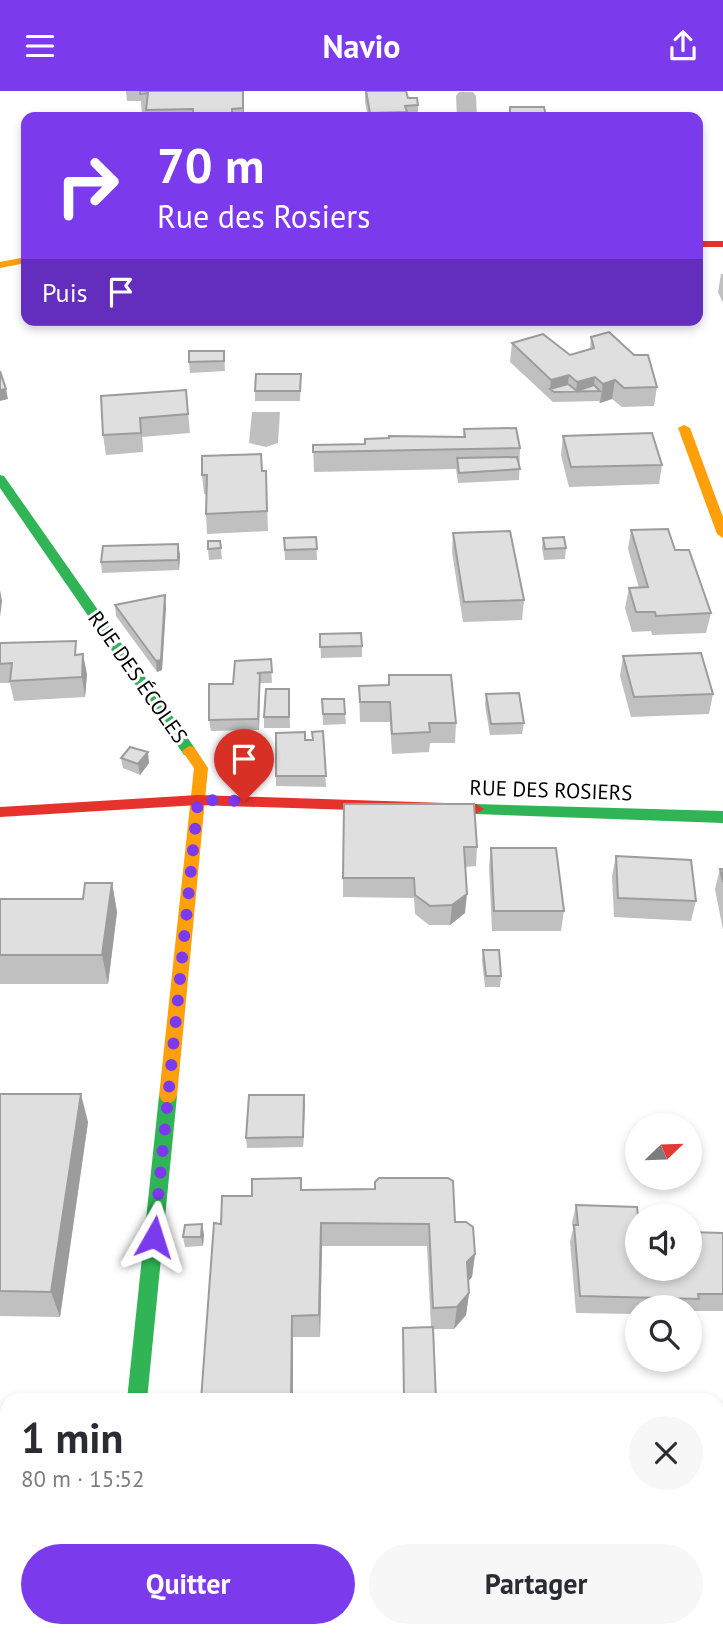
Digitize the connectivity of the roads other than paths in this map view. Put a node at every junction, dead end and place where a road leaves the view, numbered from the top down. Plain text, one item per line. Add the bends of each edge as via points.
1 (466, 96) dead end
2 (467, 112) edge
3 (703, 243) edge
4 (723, 244) edge
5 (21, 261) edge
6 (0, 265) edge
7 (684, 428) dead end
8 (0, 479) edge
9 (723, 534) edge
10 (198, 800) junction
11 (0, 812) edge
12 (723, 817) edge
13 (138, 1393) edge

1 - 2 street
3 - 4 street
5 - 6 street
7 - 9 street
8 - 10 street, RUE DES ÉCOLES via 201,768
10 - 11 street, RUE DES ROSIERS
10 - 12 street, RUE DES ROSIERS
10 - 13 street, RUE DES ÉCOLES

